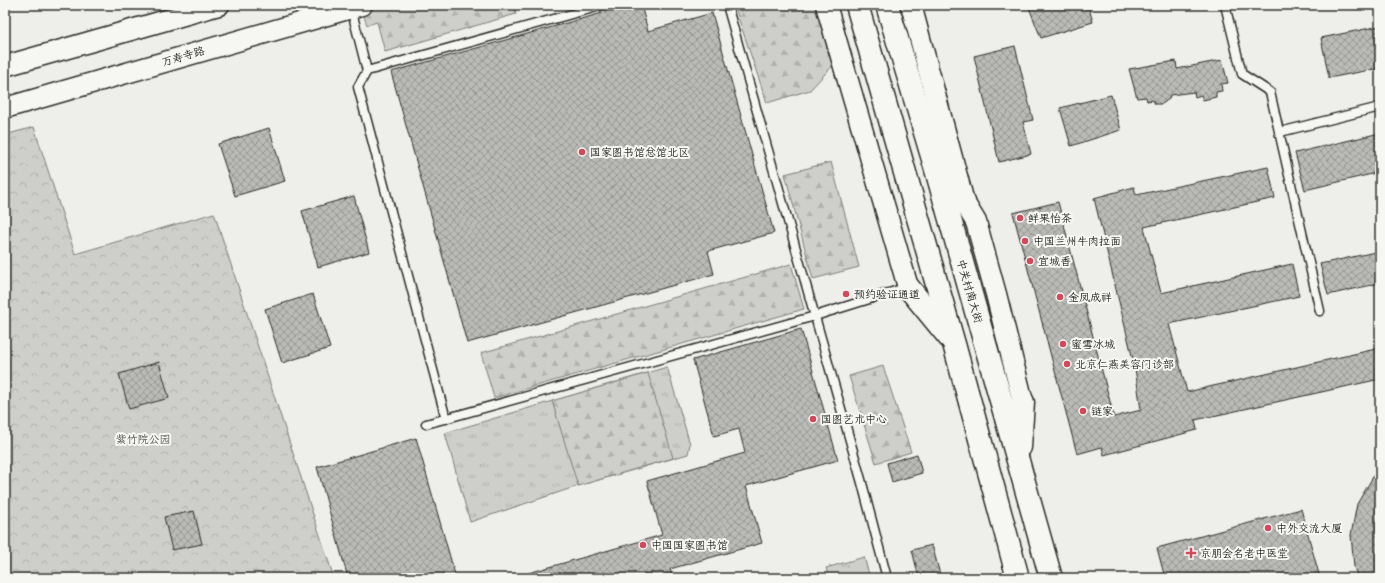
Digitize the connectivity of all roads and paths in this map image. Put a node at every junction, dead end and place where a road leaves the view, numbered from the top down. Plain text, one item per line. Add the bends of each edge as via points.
1 (219, 5) edge
2 (604, 5) edge
3 (727, 5) edge
4 (826, 5) edge
5 (857, 5) edge
6 (887, 5) edge
7 (911, 5) edge
8 (1225, 5) edge
9 (356, 6) edge
10 (5, 66) edge
11 (367, 71) junction
12 (1380, 107) edge
13 (5, 108) edge
14 (1280, 132) junction
15 (935, 166) junction
16 (964, 202) junction
17 (908, 288) junction
18 (1320, 310) dead end
19 (815, 316) junction
20 (954, 344) junction
21 (1024, 402) joint
22 (446, 419) junction
23 (426, 424) dead end
24 (1019, 462) junction
25 (887, 578) edge
26 (1018, 578) edge
27 (1051, 578) edge

1 - 10 street
2 - 11 lane
3 - 19 lane
4 - 17 street
5 - 20 main road
6 - 15 main road, 中关村南大街
7 - 16 street
8 - 14 lane via 1242,74 1270,92
9 - 11 lane
9 - 13 street, 万寿寺路
11 - 22 lane via 358,87
12 - 14 lane
14 - 18 lane
15 - 16 main road
15 - 24 main road, 中关村南大街
16 - 21 street via 976,222
17 - 19 lane
17 - 20 main road
19 - 22 lane
19 - 25 lane
20 - 26 main road
21 - 24 main road
22 - 23 lane
24 - 27 main road, 中关村南大街

